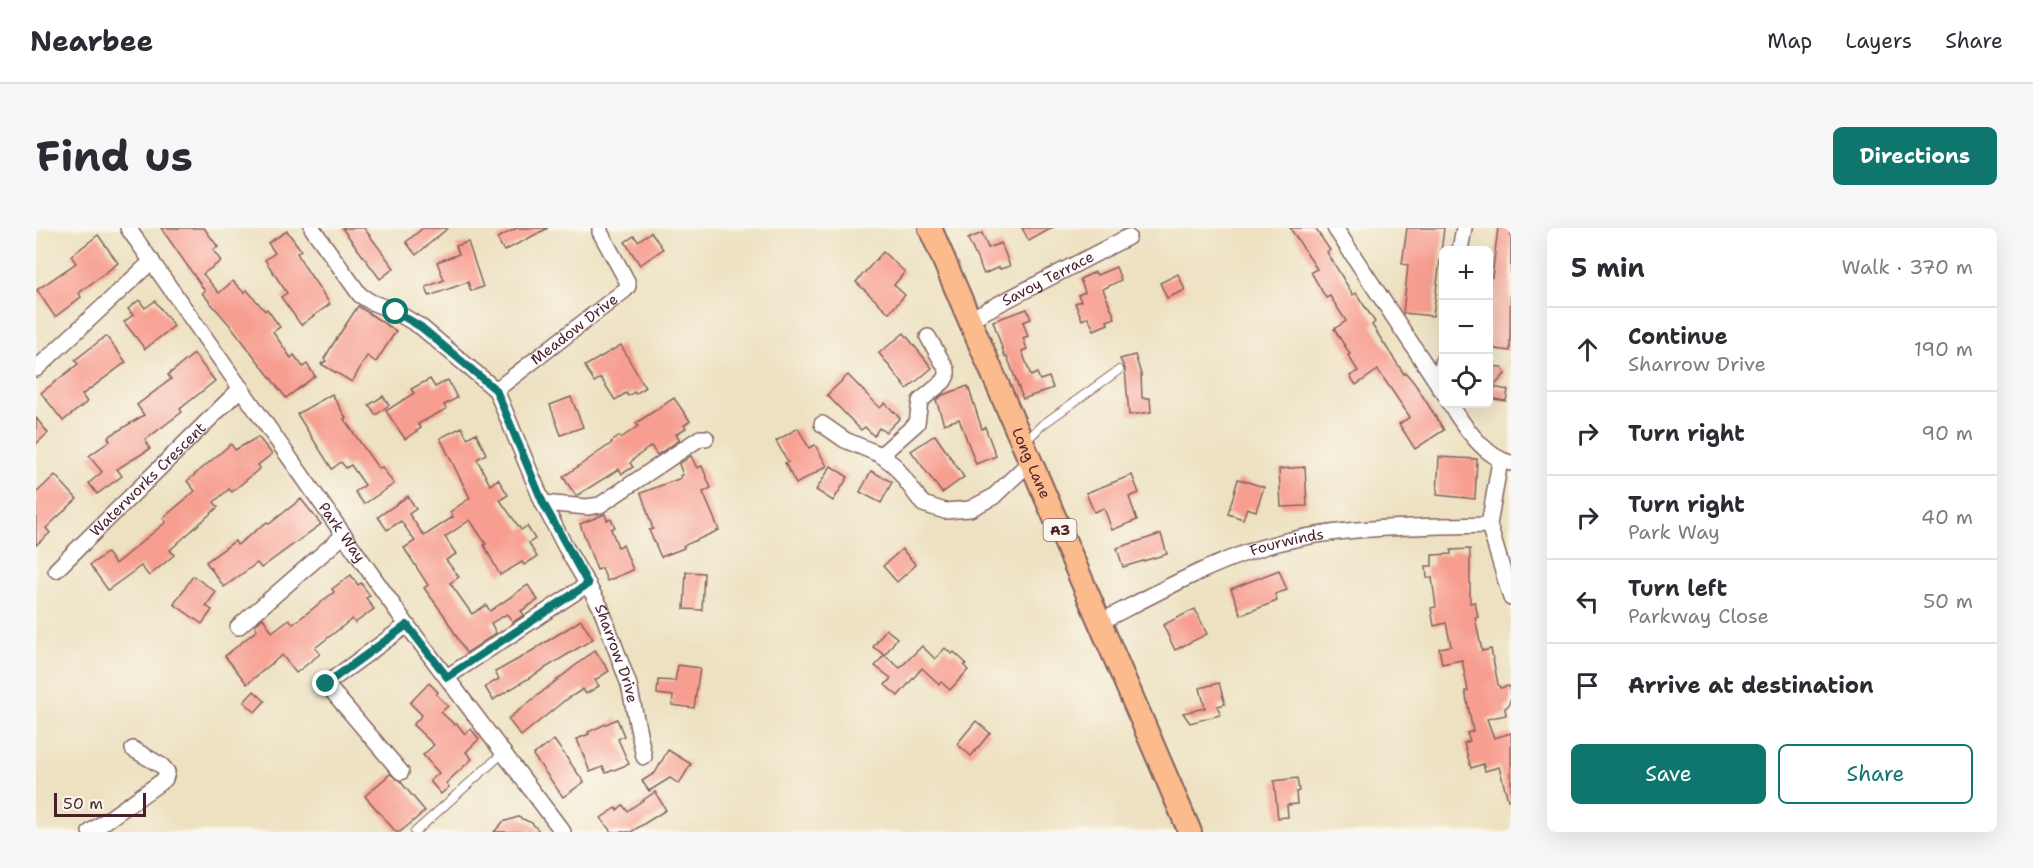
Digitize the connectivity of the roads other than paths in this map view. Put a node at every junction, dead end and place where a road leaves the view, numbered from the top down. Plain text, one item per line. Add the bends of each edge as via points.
1 (128, 228) edge
2 (312, 228) edge
3 (600, 228) edge
4 (930, 228) edge
5 (1335, 228) edge
6 (1464, 228) edge
7 (1128, 237) dead end
8 (1461, 246) edge
9 (152, 261) junction
10 (968, 320) junction
11 (928, 337) dead end
12 (36, 369) edge
13 (1119, 370) dead end
14 (1439, 387) edge
15 (241, 388) junction
16 (496, 390) junction
17 (1453, 408) edge
18 (822, 424) dead end
19 (706, 438) dead end
20 (1027, 453) junction
21 (881, 455) junction
22 (1506, 462) edge
23 (543, 503) junction
24 (1489, 525) junction
25 (344, 535) junction
26 (56, 570) dead end
27 (588, 584) junction
28 (1511, 598) edge
29 (1100, 622) junction
30 (407, 625) junction
31 (238, 627) dead end
32 (447, 677) junction
33 (133, 749) dead end
34 (504, 752) junction
35 (644, 758) dead end
36 (401, 772) dead end
37 (90, 832) edge
38 (416, 832) edge
39 (563, 832) edge
40 (1190, 832) edge

1 - 9 street, Park Way
2 - 16 street, Sharrow Drive via 360,295 421,327
3 - 16 street, Meadow Drive via 627,281 626,290
4 - 10 main road, Long Lane / A3
5 - 14 street
6 - 8 street
7 - 10 street, Savoy Terrace
9 - 12 street
9 - 15 street, Park Way
10 - 20 main road, Long Lane / A3
11 - 21 street via 947,375 920,401 917,423
13 - 20 lane via 1042,425
15 - 25 street, Park Way
15 - 26 street, Waterworks Crescent
16 - 23 street, Sharrow Drive
17 - 22 street via 1472,435
18 - 21 street via 845,440
19 - 23 street via 700,438 600,505
20 - 21 street via 993,497 970,509 945,511 923,504 895,466
20 - 29 main road, Long Lane / A3
22 - 24 street
23 - 27 street, Sharrow Drive
24 - 28 street
24 - 29 street, Fourwinds via 1327,533 1258,549 1190,575
25 - 30 street, Park Way
25 - 31 street
27 - 32 street
27 - 35 street, Sharrow Drive via 629,685
29 - 40 main road, Long Lane / A3
30 - 32 street, Park Way
30 - 36 street via 326,684
32 - 34 street, Park Way
33 - 37 street via 162,766 167,772 165,779
34 - 38 lane
34 - 39 street, Park Way

